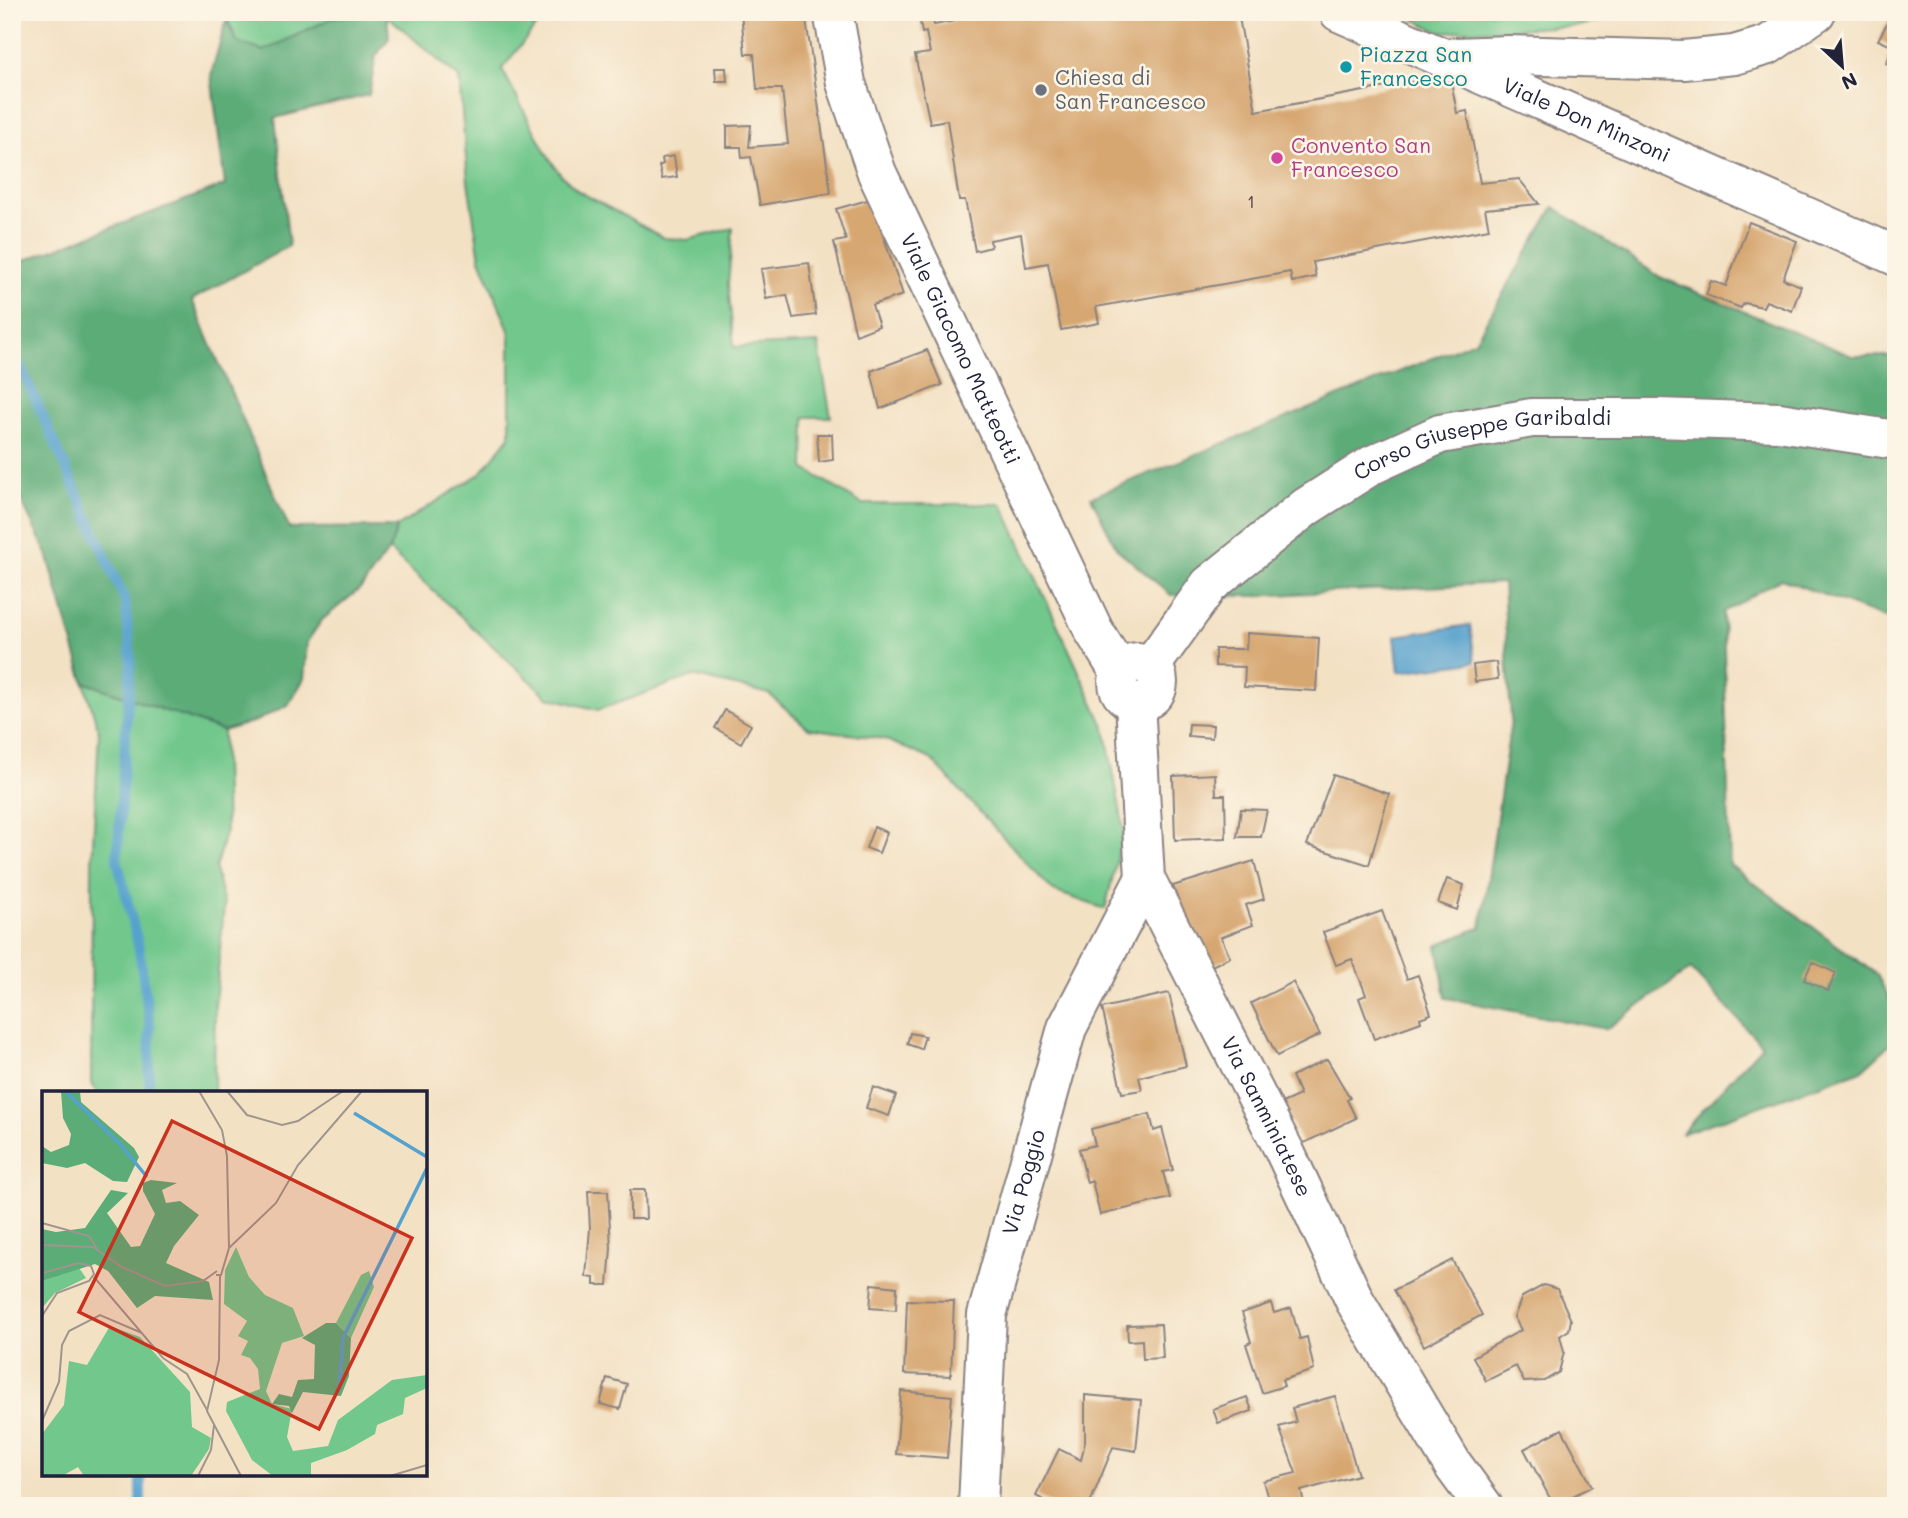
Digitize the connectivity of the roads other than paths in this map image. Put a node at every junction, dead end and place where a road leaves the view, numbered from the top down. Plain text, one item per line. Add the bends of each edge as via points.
1 (834, 12) edge
2 (1339, 12) edge
3 (1816, 12) edge
4 (1439, 58) junction
5 (1896, 256) edge
6 (1896, 440) edge
7 (1135, 680) junction
8 (1145, 878) junction
9 (978, 1506) edge
10 (1483, 1506) edge

1 - 7 main road, Viale Giacomo Matteotti via 846,83 877,173 1094,631
2 - 4 main road
3 - 4 main road, Viale Don Minzoni via 1768,45 1734,55 1684,60 1508,55
4 - 5 main road, Viale Don Minzoni via 1506,83
6 - 7 main road, Corso Giuseppe Garibaldi via 1779,422 1656,418 1532,418 1440,435 1372,466 1306,507 1209,585
7 - 8 main road, Via Sanminiatese
8 - 9 main road, Via Poggio via 1067,1028 987,1315
8 - 10 main road, Via Sanminiatese via 1284,1150 1355,1301 1452,1465

